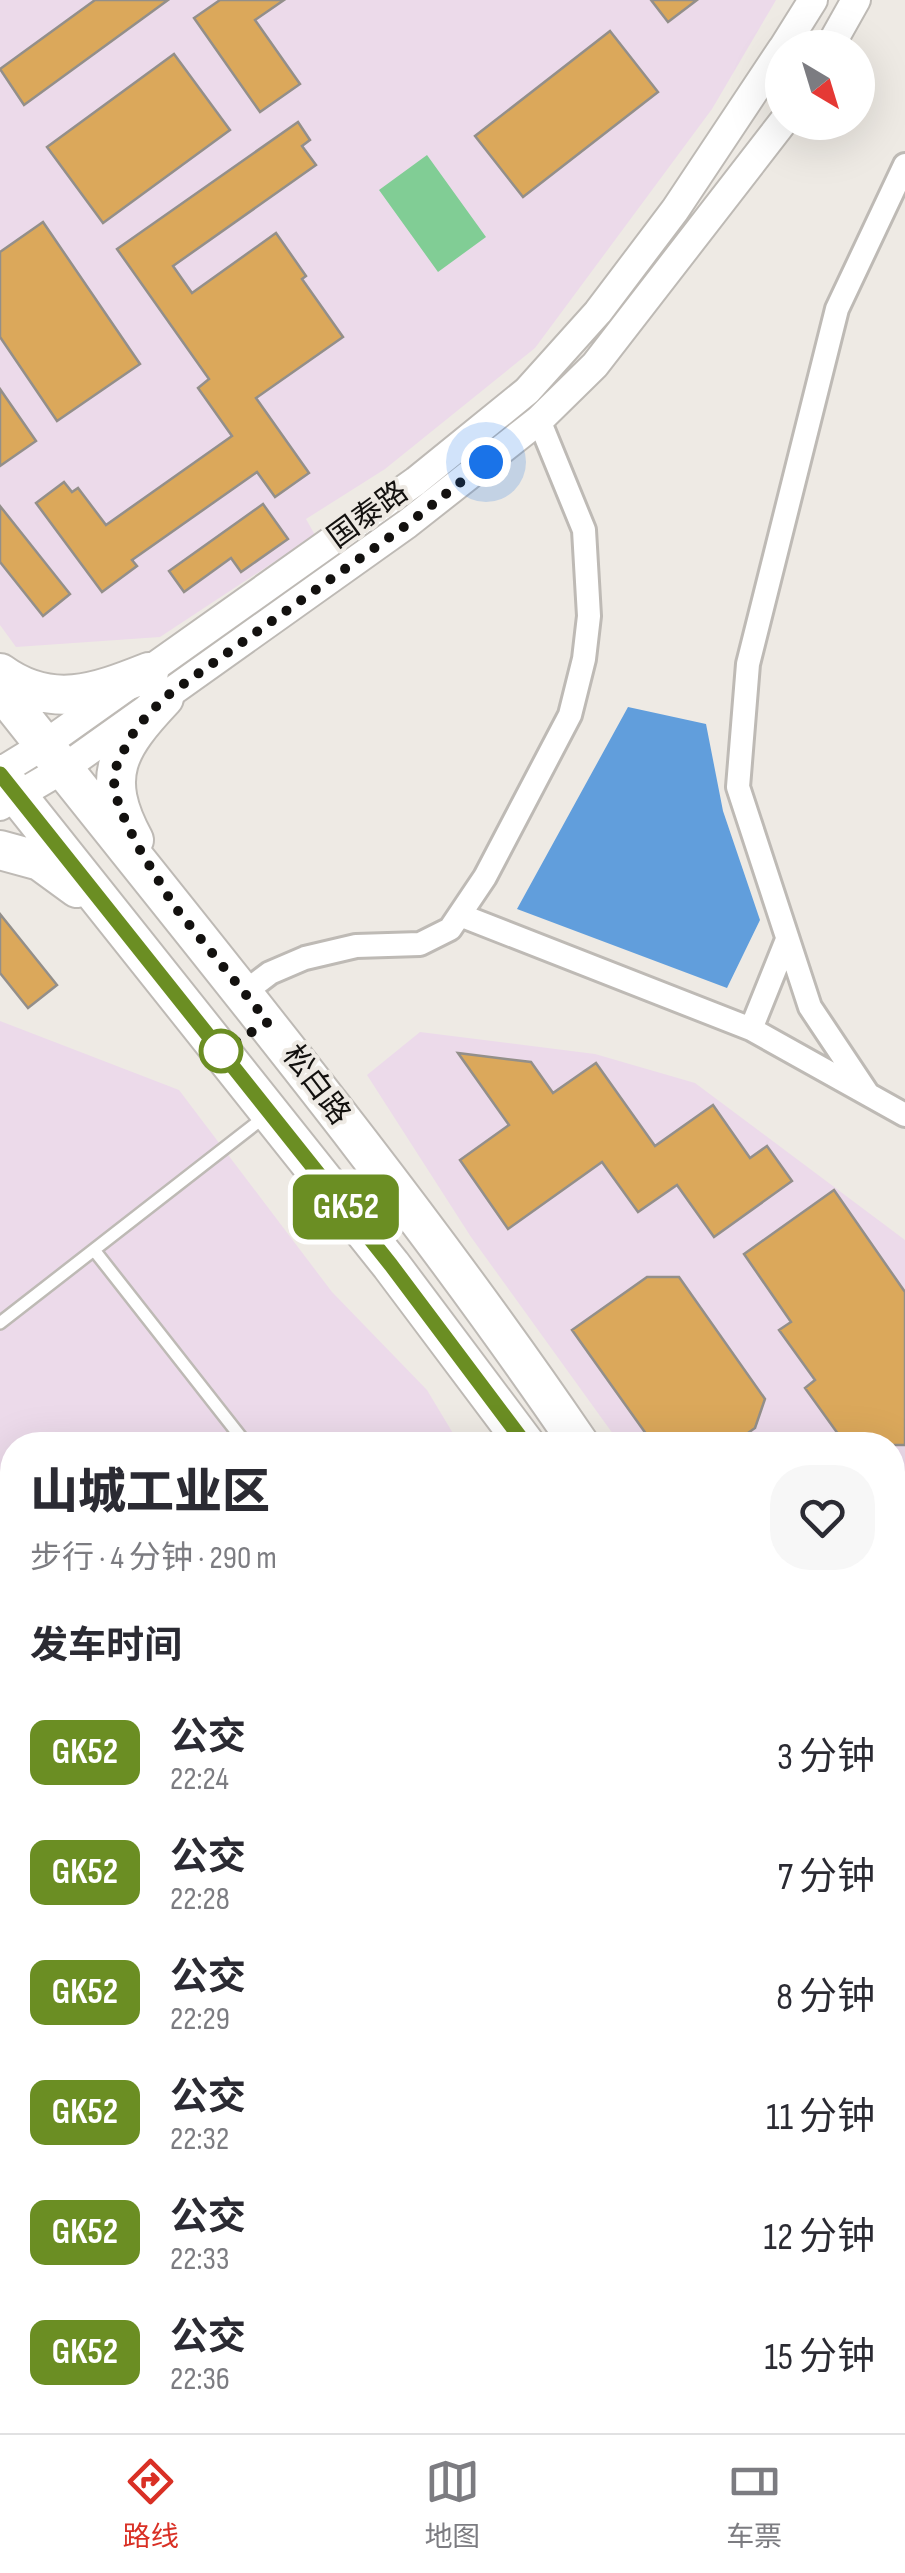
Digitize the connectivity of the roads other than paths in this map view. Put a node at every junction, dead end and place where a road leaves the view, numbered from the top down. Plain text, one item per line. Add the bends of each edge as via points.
1 (813, 0) edge
2 (856, 0) edge
3 (794, 30) edge
4 (839, 30) edge
5 (765, 77) edge
6 (768, 140) edge
7 (905, 165) edge
8 (539, 420) junction
9 (0, 673) edge
10 (156, 685) junction
11 (0, 690) edge
12 (54, 757) junction
13 (4, 787) edge
14 (0, 850) edge
15 (174, 906) junction
16 (460, 915) junction
17 (119, 923) junction
18 (786, 942) junction
19 (245, 992) junction
20 (751, 1028) junction
21 (868, 1094) junction
22 (271, 1112) junction
23 (905, 1115) edge
24 (94, 1250) junction
25 (0, 1324) edge
26 (237, 1432) edge
27 (516, 1432) edge
28 (571, 1432) edge

1 - 3 street, 国泰路
2 - 4 street
5 - 10 street, 国泰路 via 620,283 526,391
6 - 8 street, 国泰路 via 595,365
7 - 18 street via 837,309 748,664 738,787
8 - 10 street, 国泰路 via 408,524
8 - 16 street via 584,530 584,660 570,715
9 - 10 main road via 27,689 73,697
10 - 12 street, 国泰路
10 - 15 main road via 125,744 114,785 126,824
11 - 12 main road, 松白路
12 - 13 street, 国泰路
12 - 15 main road, 松白路
13 - 17 main road, 松白路
14 - 17 main road via 40,861
15 - 19 main road, 松白路
16 - 19 street via 435,940 336,949 270,973
16 - 20 street
17 - 22 main road, 松白路
18 - 20 street
18 - 21 street via 810,1008
19 - 28 main road, 松白路
20 - 21 street
21 - 23 street
22 - 24 lane
22 - 27 main road, 松白路
24 - 25 lane
24 - 26 lane

